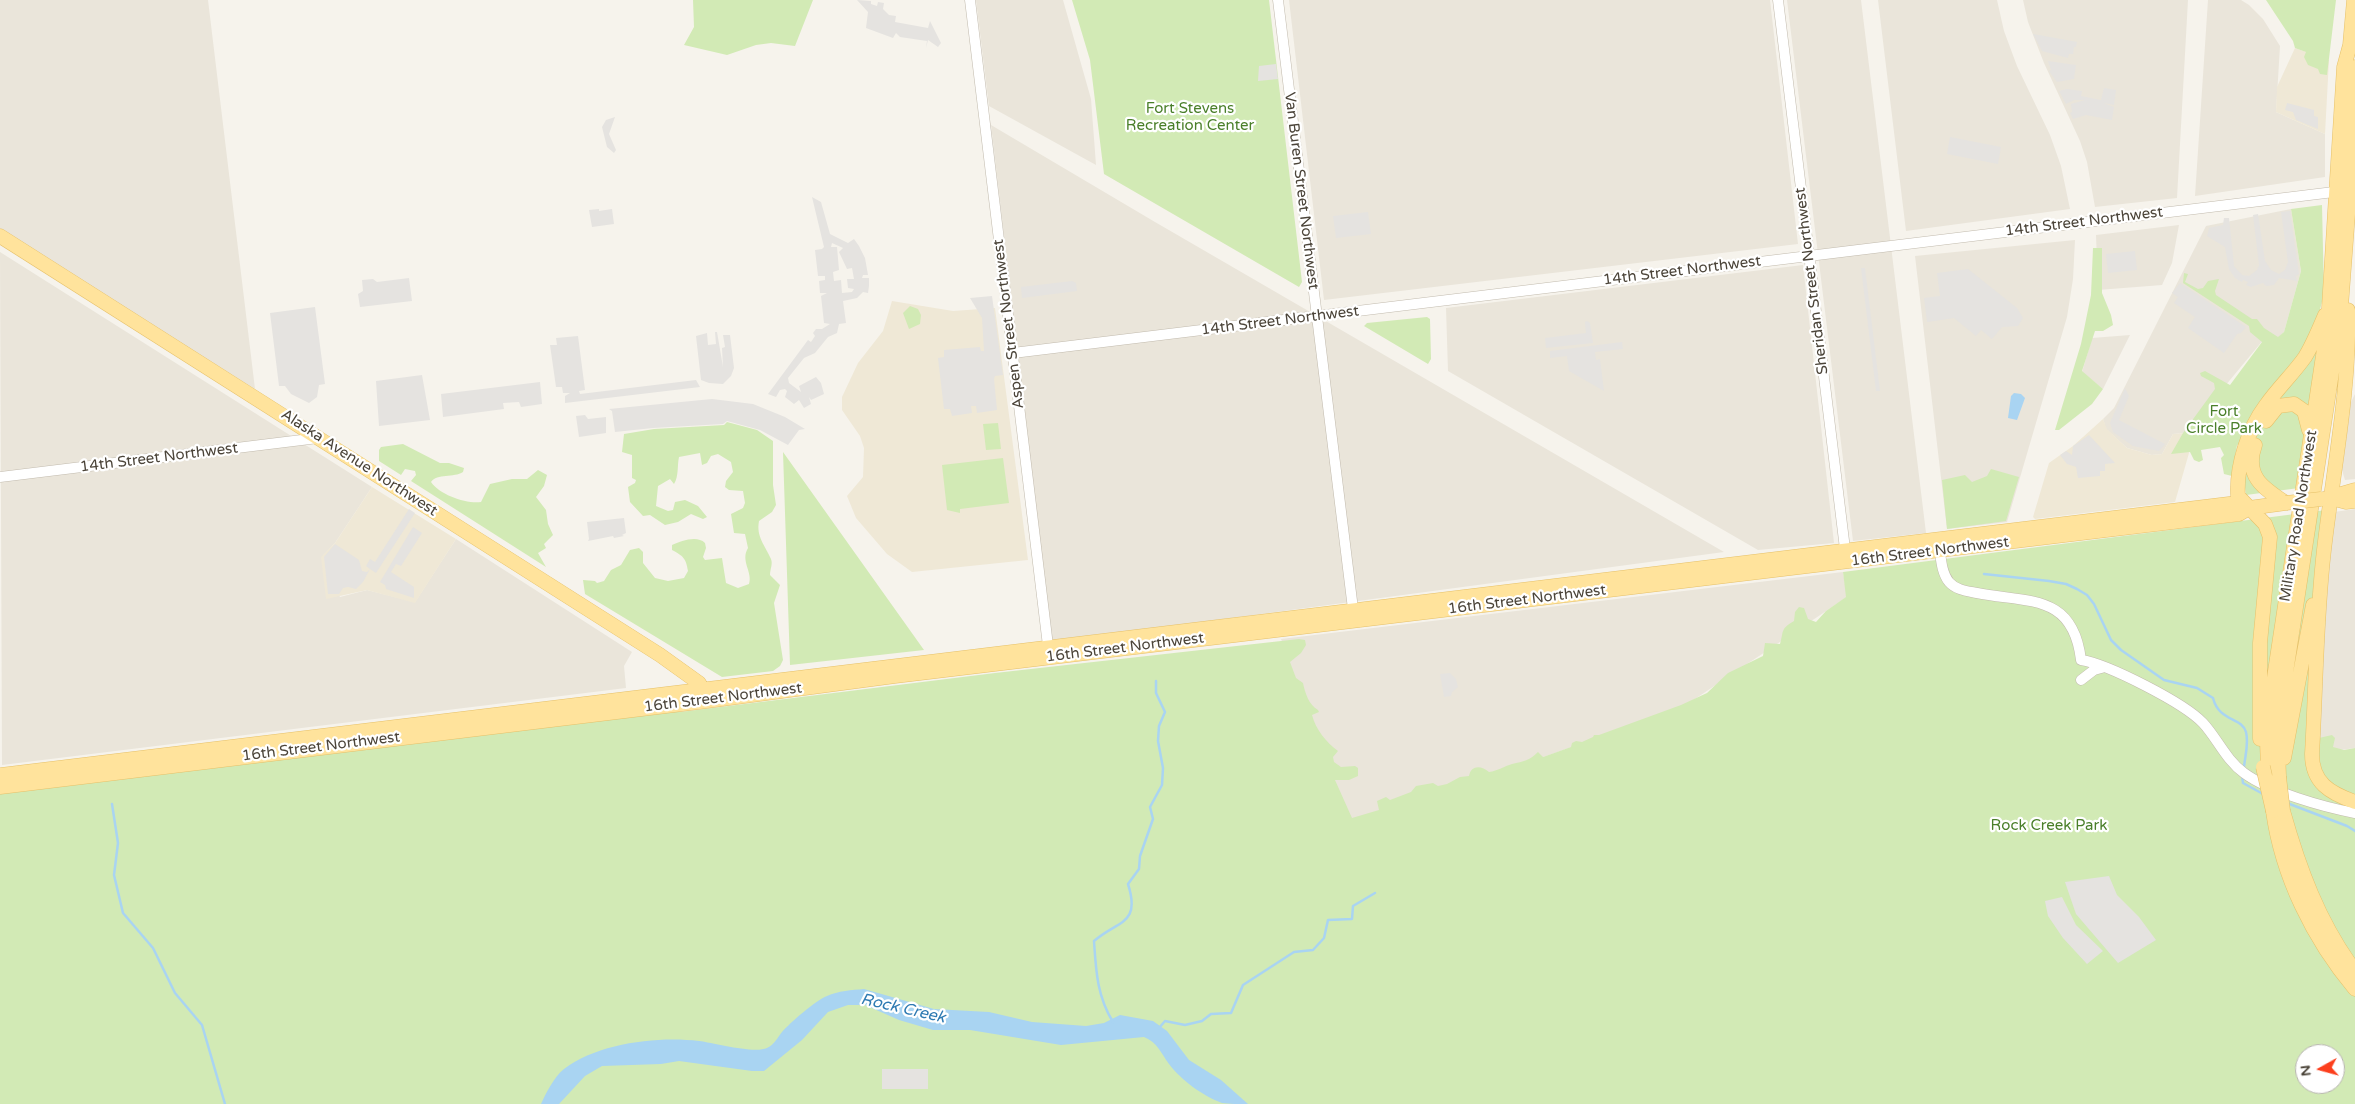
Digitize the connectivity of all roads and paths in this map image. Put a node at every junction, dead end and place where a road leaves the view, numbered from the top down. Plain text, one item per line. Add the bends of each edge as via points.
1 (970, 0) edge
2 (1278, 0) edge
3 (1778, 0) edge
4 (2354, 0) edge
5 (2350, 45) junction
6 (2355, 66) edge
7 (2353, 189) edge
8 (2335, 191) junction
9 (0, 236) edge
10 (2347, 241) junction
11 (1809, 256) junction
12 (2330, 298) junction
13 (1317, 316) junction
14 (1013, 353) junction
15 (318, 438) junction
16 (2310, 451) junction
17 (0, 477) edge
18 (2355, 490) edge
19 (2326, 498) junction
20 (2355, 501) edge
21 (2286, 503) junction
22 (2249, 508) junction
23 (1939, 545) junction
24 (2323, 552) junction
25 (1846, 556) junction
26 (1354, 616) junction
27 (1049, 652) junction
28 (2105, 667) junction
29 (2081, 680) dead end
30 (706, 695) junction
31 (2270, 771) junction
32 (0, 774) edge
33 (0, 786) edge
34 (2355, 802) edge
35 (2278, 811) junction
36 (2355, 813) edge
37 (2355, 971) edge
38 (2355, 989) edge

1 - 14 street, Aspen Street Northwest
2 - 13 street, Van Buren Street Northwest
3 - 11 street, Sheridan Street Northwest
4 - 5 main road
5 - 6 main road, Military Road Northwest
5 - 8 main road, Military Road Northwest via 2344,67
6 - 7 main road, Military Road Northwest
7 - 8 street, 14th Street Northwest
7 - 10 main road, Military Road Northwest
8 - 11 street, 14th Street Northwest
8 - 12 main road, Military Road Northwest
9 - 15 main road, Alaska Avenue Northwest
10 - 19 main road via 2349,334 2344,401
10 - 31 main road, Military Road Northwest via 2334,362 2283,692 2278,750
11 - 13 street, 14th Street Northwest
11 - 25 street, Sheridan Street Northwest
12 - 16 main road, Military Road Northwest
12 - 22 main road via 2307,354 2266,405 2250,434 2242,458 2238,494
13 - 14 street, 14th Street Northwest
13 - 26 street, Van Buren Street Northwest
14 - 27 street, Aspen Street Northwest
15 - 17 street, 14th Street Northwest
15 - 30 main road, Alaska Avenue Northwest via 660,655 700,683
16 - 21 main road via 2308,420 2304,411 2294,404 2278,406 2258,436 2251,464 2259,483
16 - 31 main road, Military Road Northwest via 2272,691 2266,741
18 - 19 main road, 16th Street Northwest
19 - 20 main road, 16th Street Northwest
19 - 21 main road, 16th Street Northwest, bridge
19 - 24 main road
21 - 22 main road, 16th Street Northwest
22 - 23 main road, 16th Street Northwest via 2239,514
22 - 31 main road via 2267,526 2270,537 2259,671 2259,719
23 - 25 main road, 16th Street Northwest
23 - 28 street via 1944,574 1954,586 1968,592 2029,600 2047,606 2071,626 2081,660
24 - 31 main road via 2290,736
24 - 34 main road via 2312,754 2314,770 2328,791
25 - 26 main road, 16th Street Northwest
26 - 27 main road, 16th Street Northwest
27 - 30 main road, 16th Street Northwest
28 - 29 street via 2094,670
28 - 36 street via 2187,709 2208,728 2236,765 2249,776 2308,801
30 - 32 main road, 16th Street Northwest
30 - 33 main road, 16th Street Northwest
31 - 35 main road, bridge
35 - 37 main road via 2307,887
35 - 38 main road via 2282,851 2306,915 2328,953

